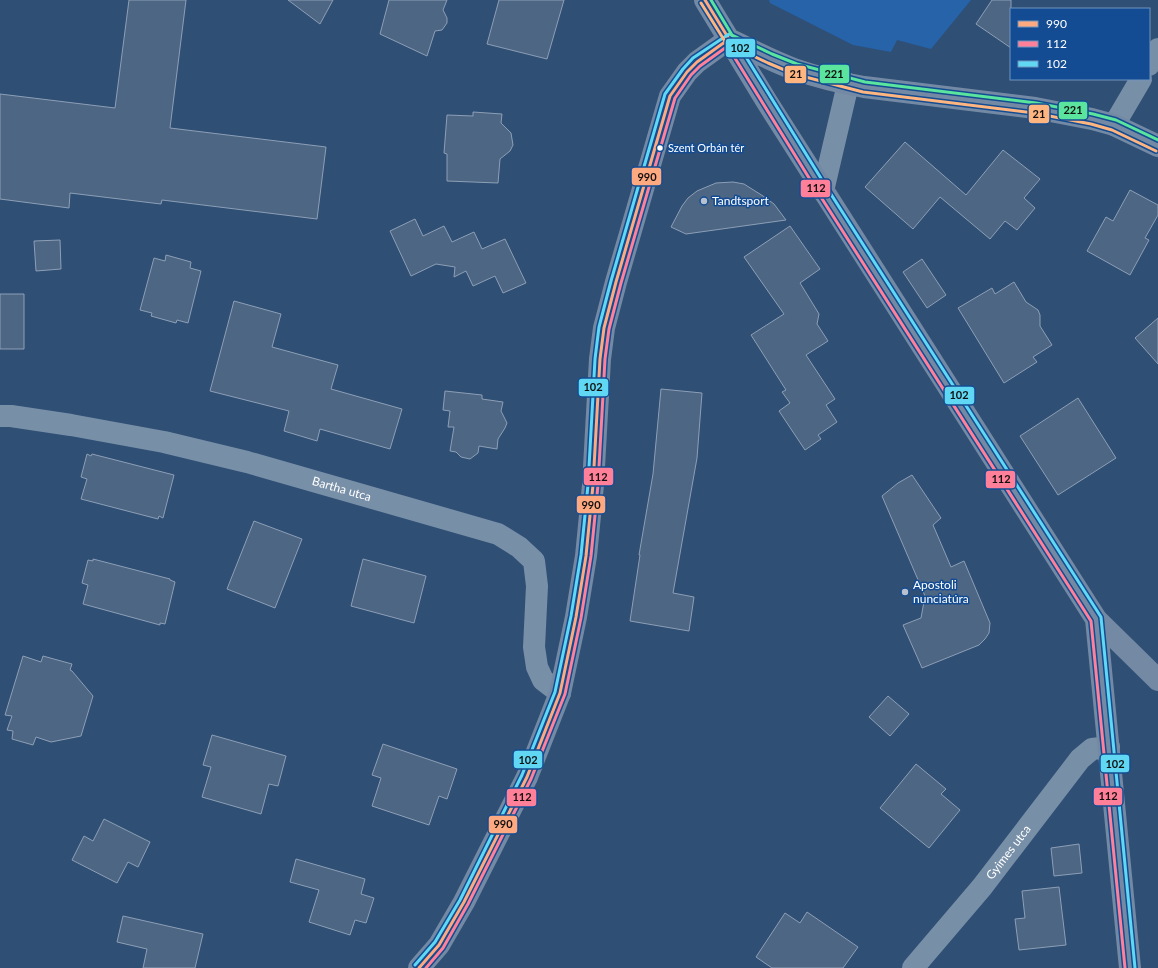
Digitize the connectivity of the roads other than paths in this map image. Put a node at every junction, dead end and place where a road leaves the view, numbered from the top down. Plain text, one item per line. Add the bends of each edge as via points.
1 (705, 0) edge
2 (729, 39) junction
3 (1158, 49) edge
4 (1150, 63) edge
5 (1140, 80) edge
6 (848, 84) junction
7 (1114, 125) junction
8 (1158, 146) edge
9 (823, 191) junction
10 (0, 416) edge
11 (1096, 619) junction
12 (1158, 680) edge
13 (560, 693) junction
14 (1109, 747) junction
15 (419, 968) edge
16 (913, 968) edge
17 (1130, 968) edge

1 - 2 street
2 - 6 street via 795,69
2 - 9 street
2 - 13 street via 697,62 670,96 604,328 586,556
3 - 4 street
5 - 7 street
6 - 7 street via 1035,108
6 - 9 street
7 - 8 street
9 - 11 street
10 - 13 street, Bartha utca via 71,425 164,442 248,462 498,534 519,547 534,561 538,586 534,647 537,667 543,680
11 - 12 street
11 - 14 street
13 - 15 street via 527,777 464,902 439,945
14 - 16 street, Gyimes utca via 1092,749 1080,759 982,887
14 - 17 street

